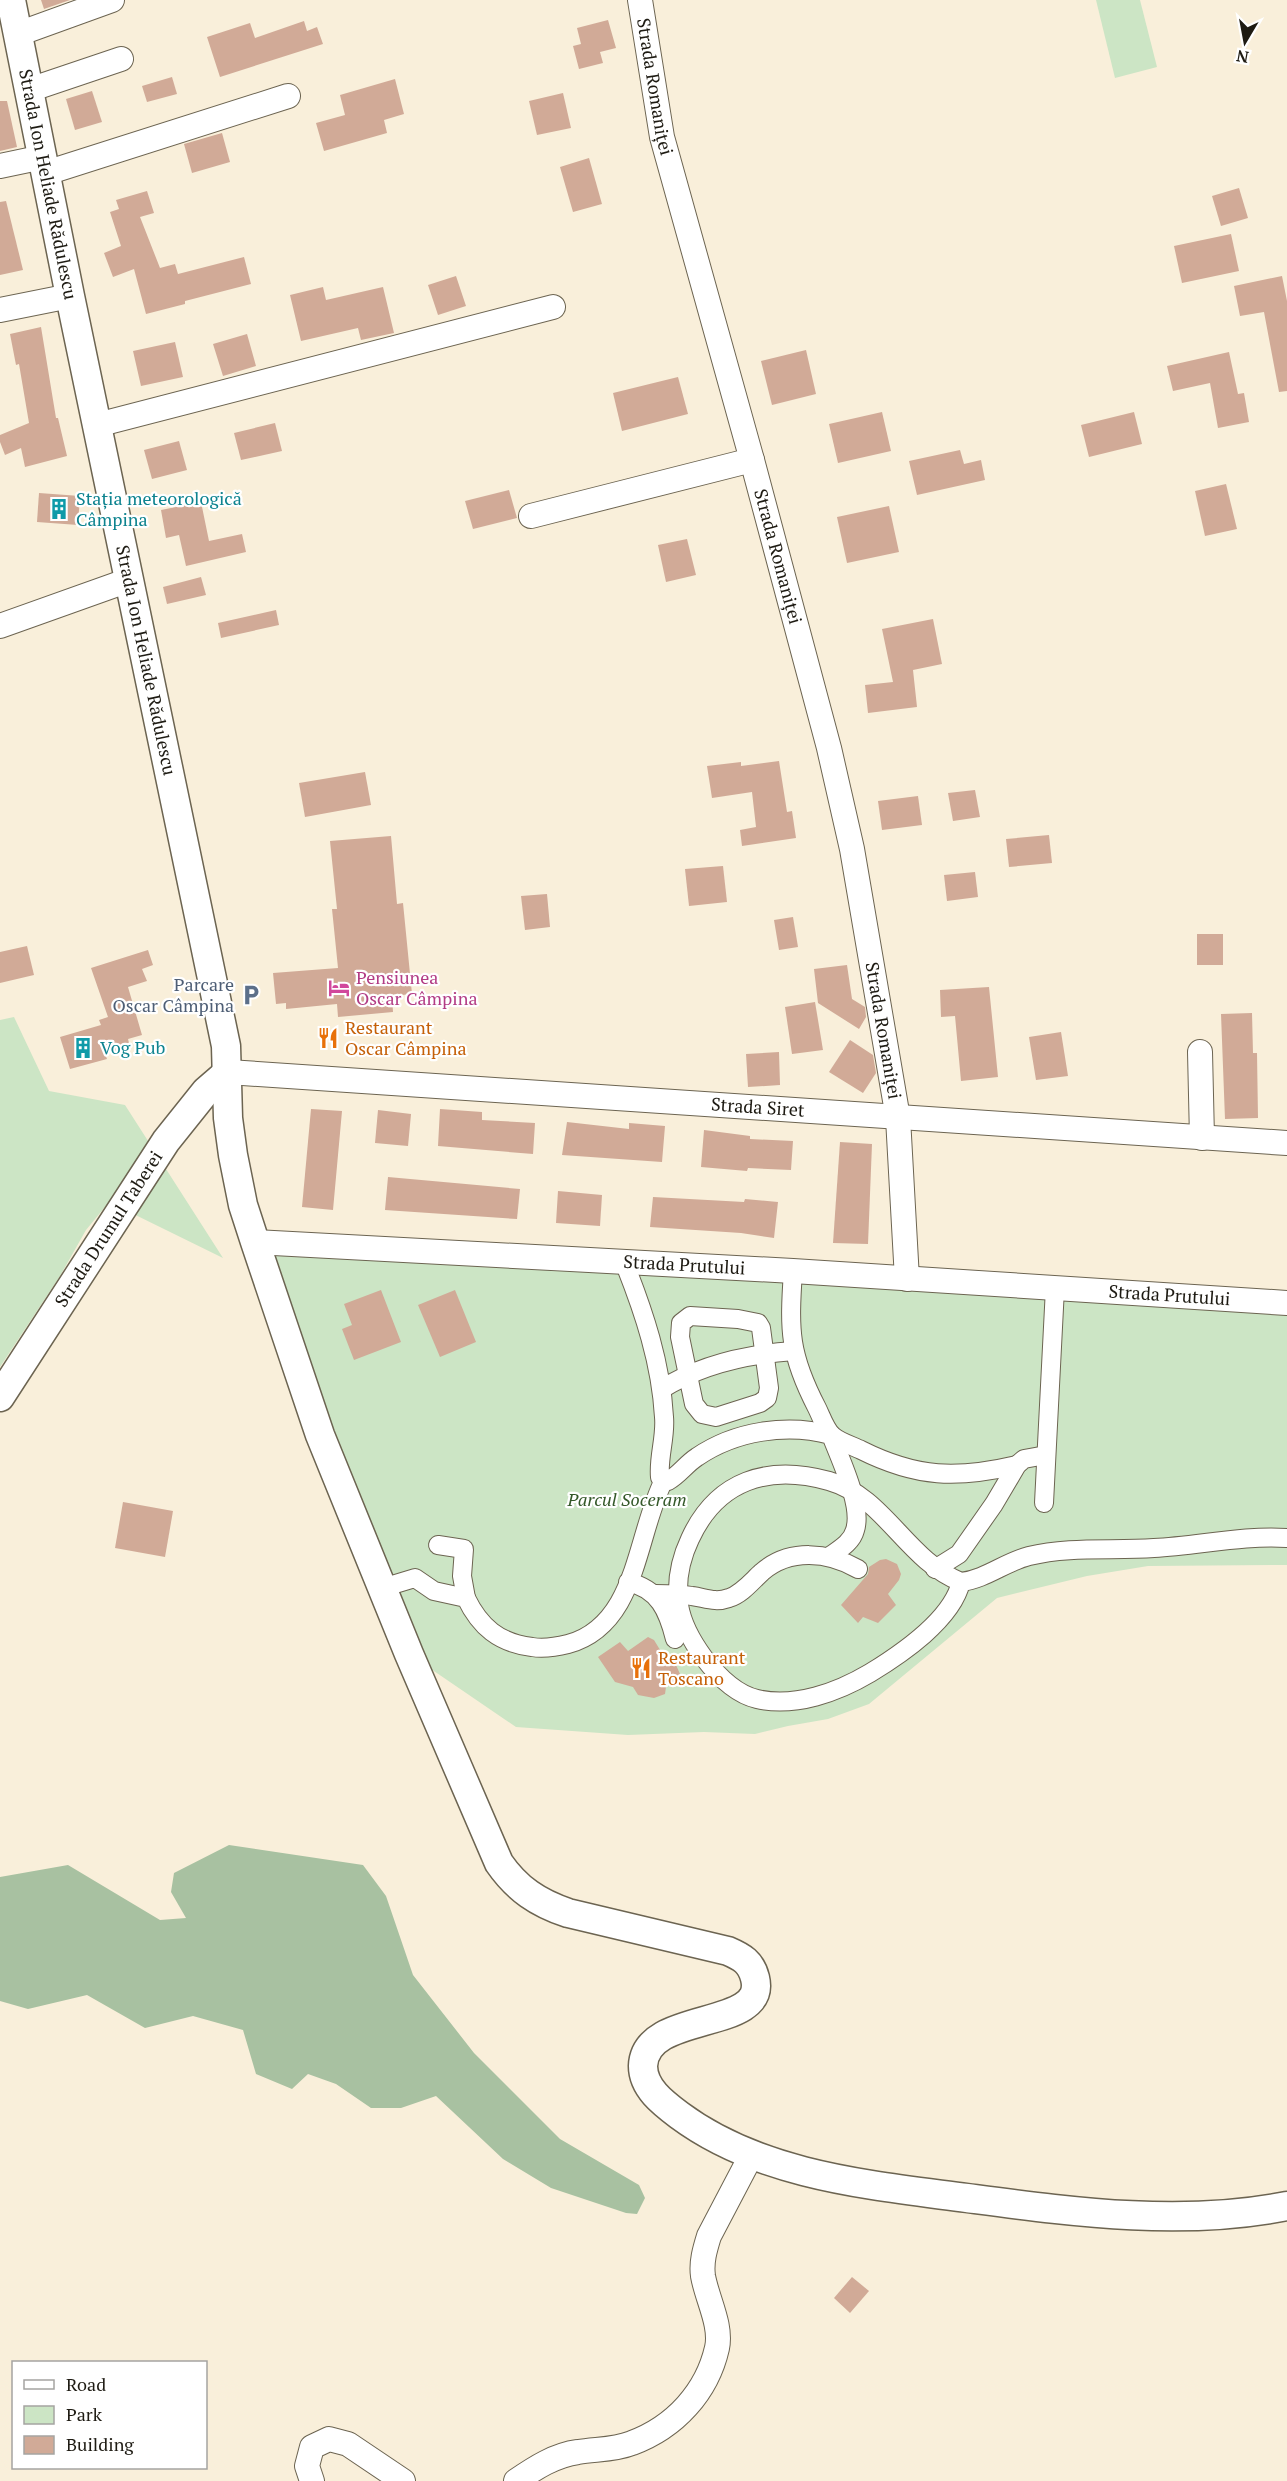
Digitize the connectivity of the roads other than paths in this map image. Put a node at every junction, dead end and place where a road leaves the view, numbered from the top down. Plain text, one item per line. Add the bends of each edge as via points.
1 (11, 0) edge
2 (112, 0) edge
3 (640, 0) edge
4 (18, 34) junction
5 (121, 59) dead end
6 (29, 90) junction
7 (288, 96) dead end
8 (44, 165) junction
9 (0, 166) edge
10 (70, 296) junction
11 (554, 307) dead end
12 (0, 310) edge
13 (96, 424) junction
14 (752, 460) junction
15 (531, 516) dead end
16 (129, 580) junction
17 (0, 626) edge
18 (1200, 1052) dead end
19 (228, 1072) junction
20 (898, 1118) junction
21 (1202, 1138) junction
22 (1287, 1143) edge
23 (255, 1242) junction
24 (624, 1262) junction
25 (793, 1271) junction
26 (908, 1279) junction
27 (1055, 1288) junction
28 (1287, 1303) edge
29 (794, 1352) junction
30 (765, 1355) junction
31 (689, 1374) junction
32 (662, 1389) junction
33 (0, 1396) edge
34 (831, 1436) junction
35 (1046, 1455) junction
36 (1017, 1465) junction
37 (664, 1480) junction
38 (851, 1491) junction
39 (1044, 1503) dead end
40 (1287, 1538) edge
41 (438, 1545) dead end
42 (830, 1556) junction
43 (858, 1569) dead end
44 (936, 1569) junction
45 (628, 1582) junction
46 (961, 1582) junction
47 (382, 1588) junction
48 (655, 1594) junction
49 (679, 1594) junction
50 (466, 1598) junction
51 (675, 1639) dead end
52 (752, 2154) junction
53 (1287, 2206) edge
54 (312, 2481) edge
55 (403, 2481) edge
56 (516, 2481) edge

1 - 4 street, Strada Ion Heliade Rădulescu
2 - 4 street
3 - 14 street, Strada Romaniței via 662,137
4 - 6 street, Strada Ion Heliade Rădulescu
5 - 6 street
6 - 8 street, Strada Ion Heliade Rădulescu
7 - 8 street
8 - 9 street
8 - 10 street, Strada Ion Heliade Rădulescu
10 - 12 street
10 - 13 street, Strada Ion Heliade Rădulescu
11 - 13 street
13 - 16 street, Strada Ion Heliade Rădulescu
14 - 15 street
14 - 20 street, Strada Romaniței via 852,849
16 - 17 street
16 - 19 street, Strada Ion Heliade Rădulescu via 226,1046
18 - 21 street
19 - 20 street, Strada Siret
19 - 23 street via 233,1155
19 - 33 street, Strada Drumul Taberei via 206,1091 166,1141
20 - 21 street, Strada Siret
20 - 26 street, Strada Romaniței
21 - 22 street, Strada Siret
23 - 24 street, Strada Prutului
23 - 47 street via 320,1435
24 - 25 street, Strada Prutului
24 - 32 street via 644,1317
25 - 26 street, Strada Prutului
25 - 29 street via 790,1316
26 - 27 street, Strada Prutului
27 - 28 street, Strada Prutului
27 - 35 street
29 - 30 street
29 - 34 street via 802,1380
30 - 31 street
30 - 31 street via 767,1398 716,1417 702,1414 694,1404
30 - 31 street via 758,1323 690,1316 684,1318 679,1329
31 - 32 street
32 - 37 street via 665,1435 659,1468
34 - 36 street via 878,1459 927,1474
34 - 37 street via 795,1430 767,1431 710,1450 690,1462 675,1478
34 - 38 street
35 - 36 street via 1024,1459
35 - 39 street
36 - 44 street via 959,1554
37 - 45 street
38 - 42 street via 857,1511 856,1529 849,1541
38 - 44 street via 877,1510 915,1553
38 - 49 street via 830,1481 791,1474 760,1477 738,1485 715,1500 699,1519 683,1552
40 - 46 street via 1237,1538 1157,1548 1048,1553 1029,1556 992,1574
41 - 50 street via 464,1549
42 - 43 street
42 - 49 street via 806,1555 777,1562 729,1598 709,1600
44 - 46 street
45 - 48 street
45 - 50 street via 617,1608 603,1626 587,1638 552,1648 520,1646 503,1640 488,1631
46 - 49 street via 958,1594 944,1611 922,1636 897,1655 850,1685 804,1699 782,1701 756,1699 716,1673 682,1621
47 - 50 street via 415,1578 434,1591
47 - 52 street via 490,1843 511,1881 547,1906 728,1951 753,1968 757,1984 752,1999 739,2009 653,2041 644,2057 643,2073 649,2088 663,2103 722,2141
48 - 49 street
48 - 51 street via 665,1607
52 - 53 street via 846,2181 1100,2214 1192,2217
52 - 56 street via 709,2235 704,2255 703,2276 718,2341 713,2365 702,2388 677,2416 632,2443 554,2458
54 - 55 street via 307,2466 312,2447 329,2439 348,2444

